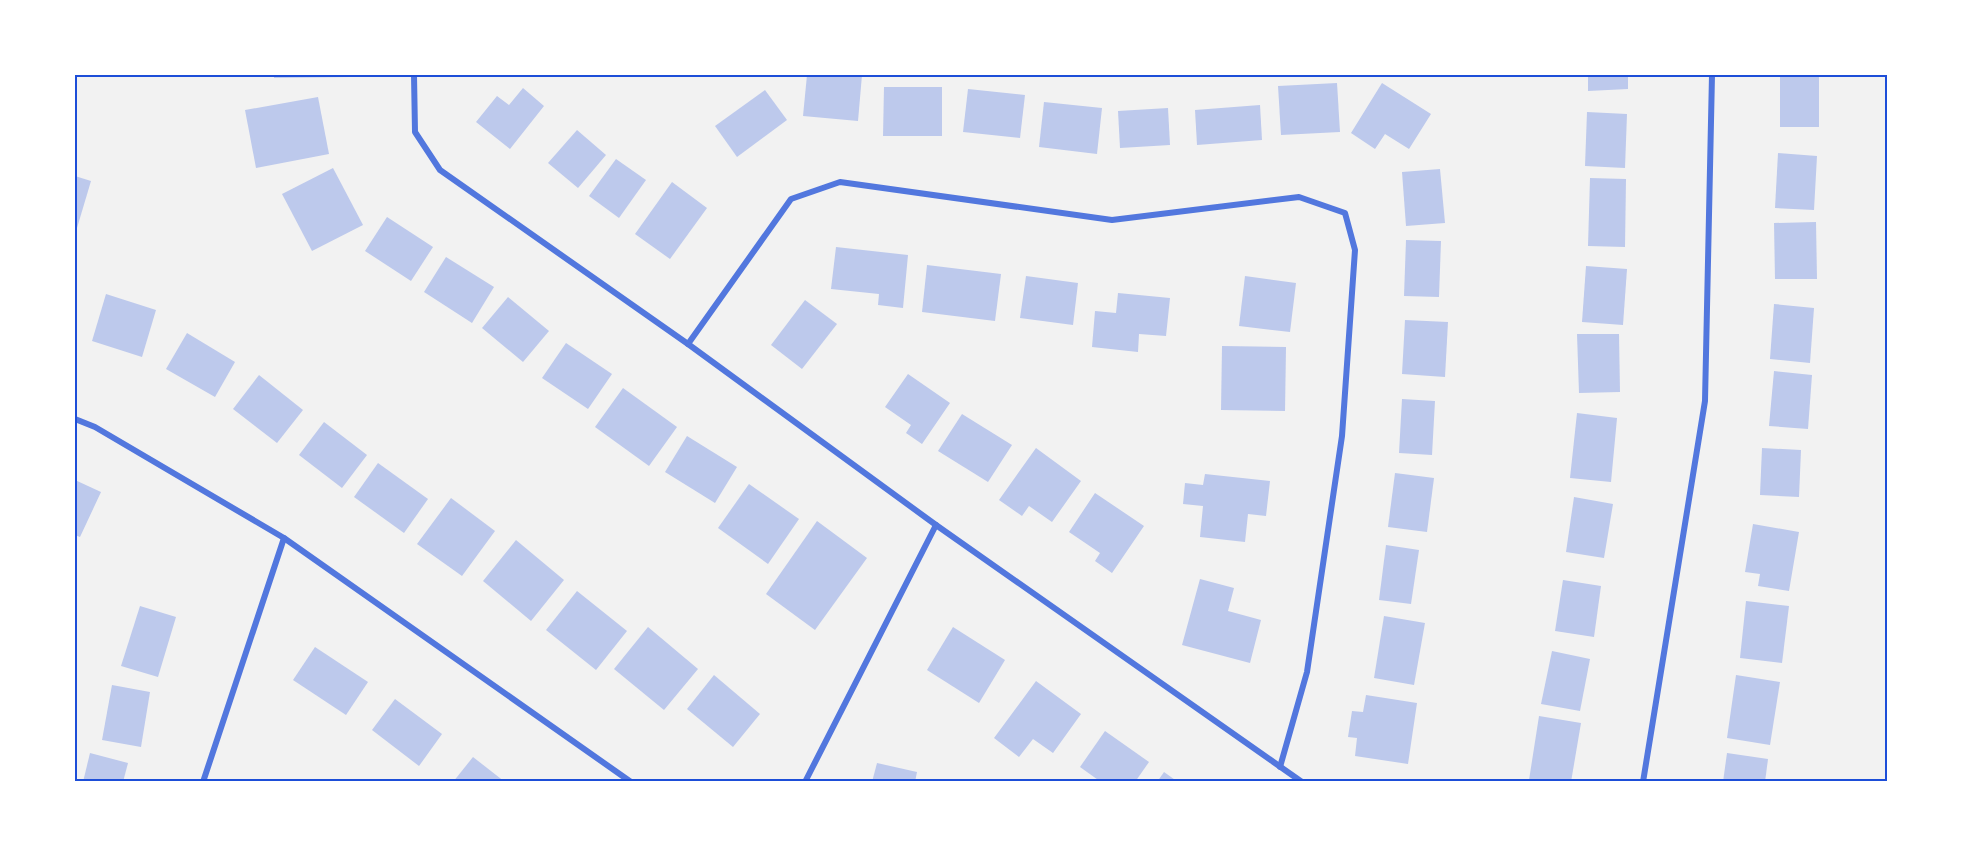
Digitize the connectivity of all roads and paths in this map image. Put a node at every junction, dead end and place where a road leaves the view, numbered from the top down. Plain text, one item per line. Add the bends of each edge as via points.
1 (414, 75) edge
2 (1712, 75) edge
3 (688, 344) junction
4 (75, 419) edge
5 (936, 525) junction
6 (284, 538) junction
7 (1280, 767) junction
8 (203, 782) edge
9 (631, 782) edge
10 (805, 782) edge
11 (1302, 782) edge
12 (1643, 782) edge

1 - 3 street via 415,132 440,170
2 - 12 street via 1705,401
3 - 5 street
3 - 7 street via 791,199 840,182 1112,220 1299,197 1345,213 1355,250 1342,436 1307,672
4 - 6 street
5 - 7 street
5 - 10 street
6 - 8 street
6 - 9 street
7 - 11 street

